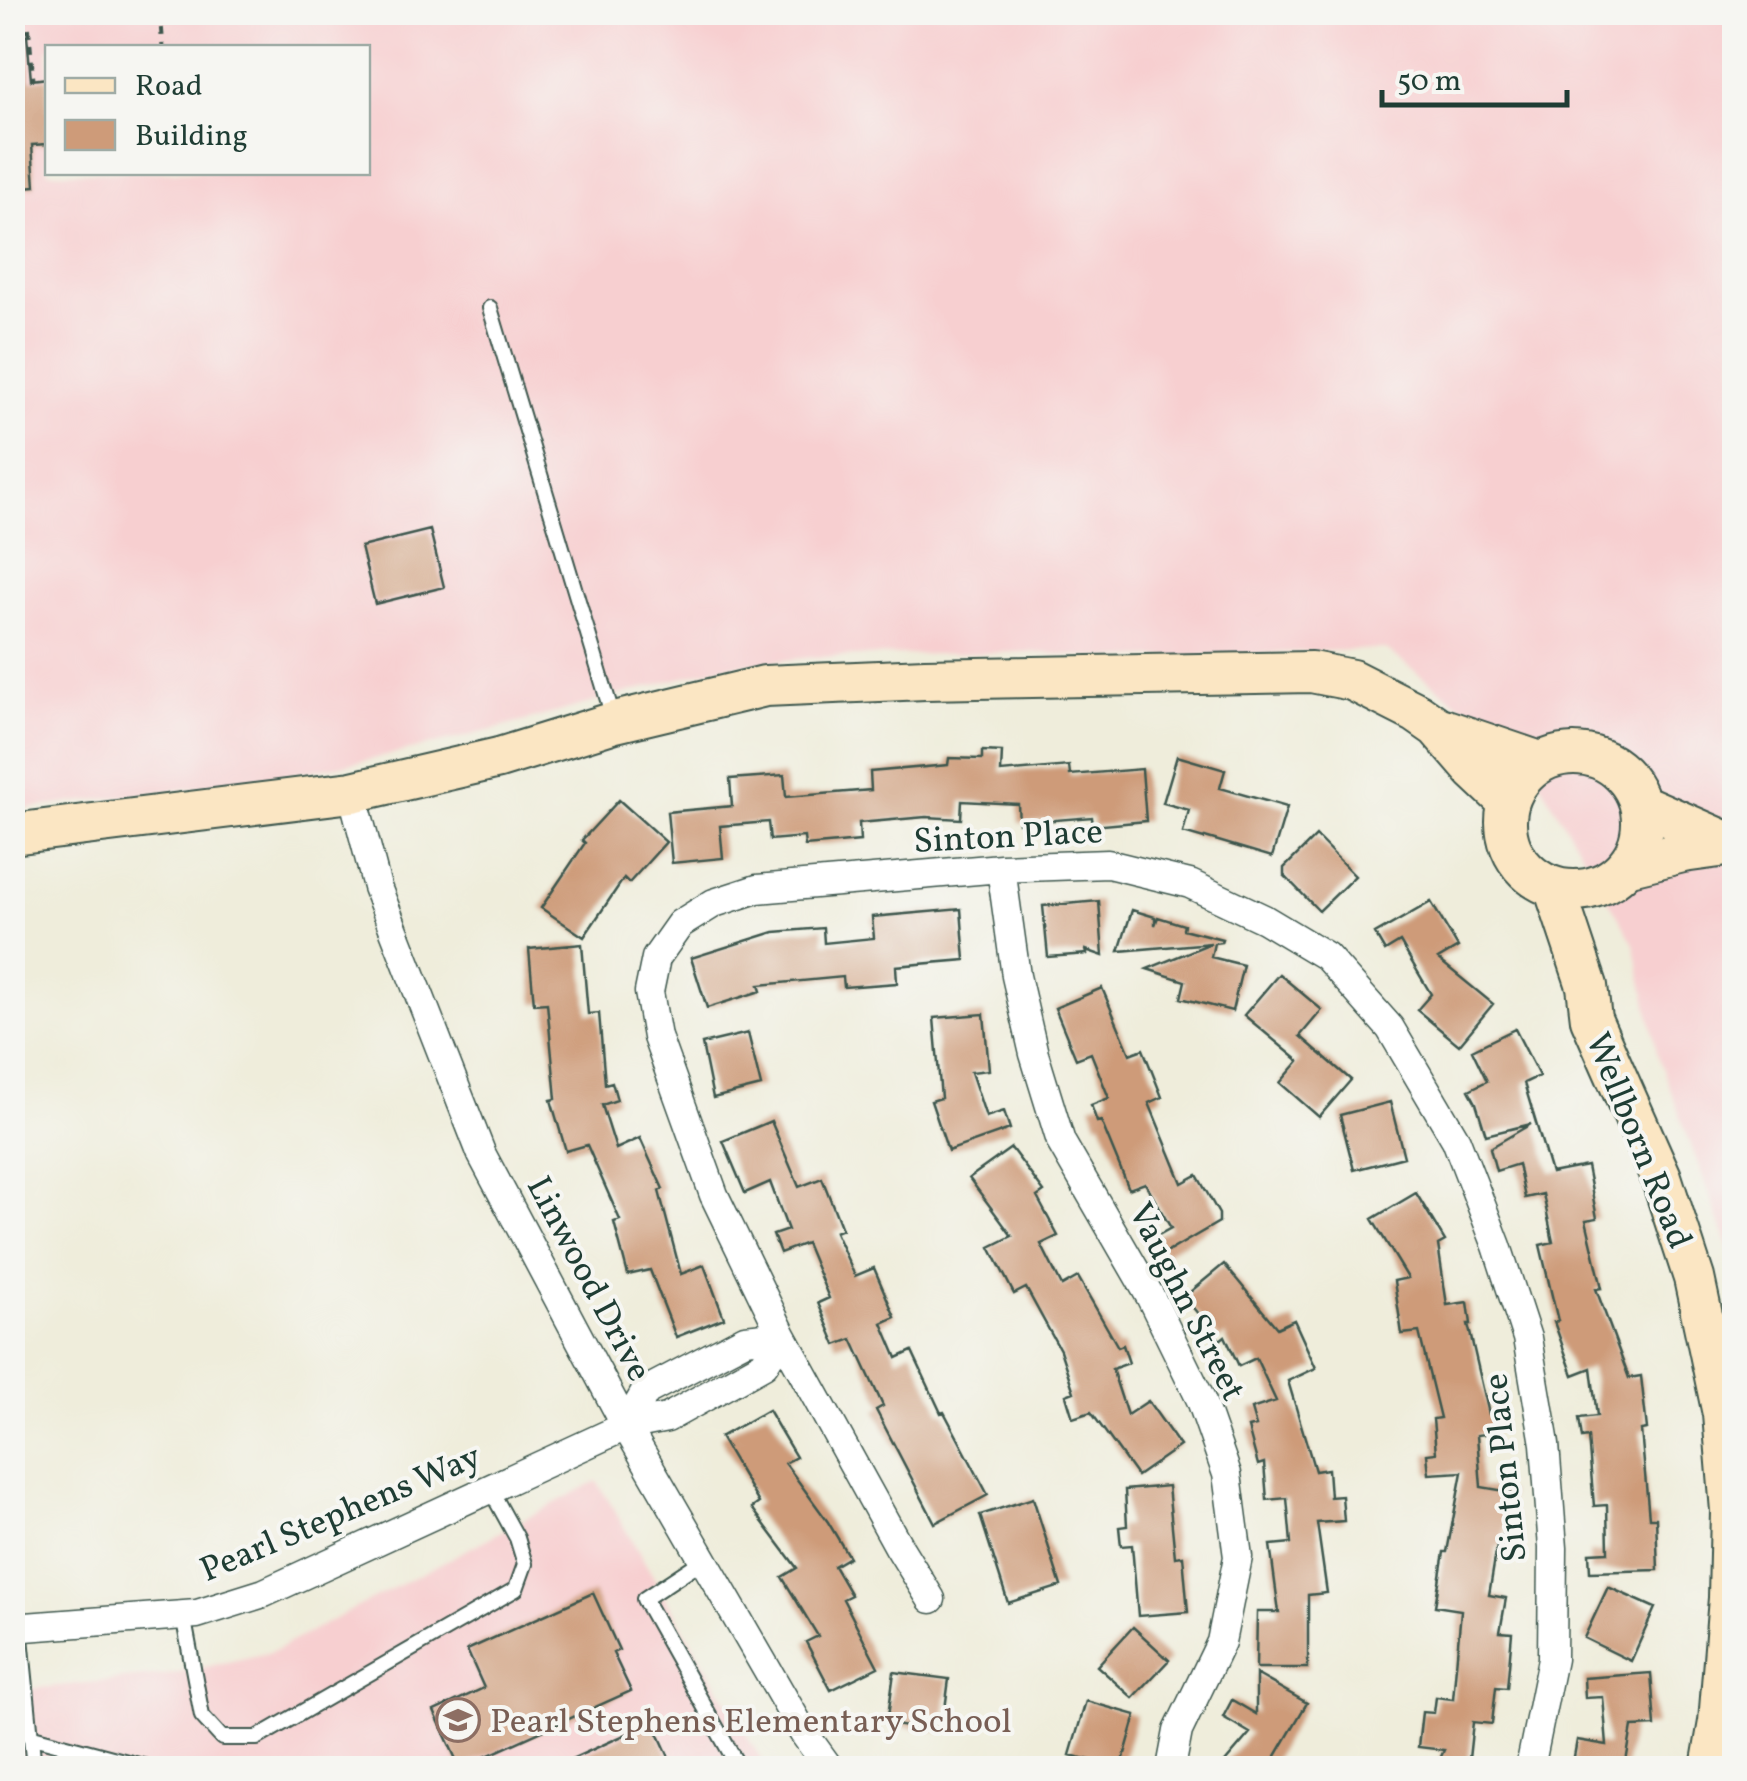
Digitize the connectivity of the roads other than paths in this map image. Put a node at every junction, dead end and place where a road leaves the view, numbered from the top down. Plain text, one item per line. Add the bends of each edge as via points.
1 (490, 308) dead end
2 (615, 722) junction
3 (1437, 727) junction
4 (1540, 762) junction
5 (352, 792) junction
6 (1508, 802) junction
7 (1640, 804) junction
8 (12, 834) edge
9 (1734, 845) edge
10 (1001, 868) junction
11 (1611, 876) junction
12 (1554, 887) junction
13 (1587, 986) junction
14 (782, 1334) junction
15 (626, 1426) junction
16 (490, 1489) junction
17 (704, 1560) junction
18 (930, 1599) dead end
19 (183, 1615) junction
20 (16, 1628) edge
21 (30, 1736) junction
22 (34, 1768) edge
23 (150, 1768) edge
24 (738, 1768) edge
25 (829, 1768) edge
26 (1170, 1768) edge
27 (1530, 1768) edge
28 (1712, 1768) edge

1 - 2 lane
2 - 3 street via 765,686 1311,672 1352,680
2 - 5 street
3 - 4 street
3 - 6 street
4 - 6 street
4 - 7 street via 1560,754 1600,759 1632,785
5 - 8 street
5 - 15 street, Linwood Drive via 378,888 482,1155
6 - 12 street via 1508,844 1535,878
7 - 9 street
7 - 11 street via 1637,847
9 - 11 street via 1683,852
10 - 14 street, Sinton Place via 757,889 714,903 680,924 656,958 649,992 656,1037 714,1195
10 - 26 street, Vaughn Street via 1016,976 1061,1142 1159,1314 1202,1400 1227,1474 1238,1557 1221,1642 1178,1731
10 - 27 street, Sinton Place via 1108,864 1190,884 1326,956 1390,1028 1456,1140 1527,1338 1545,1444 1552,1659
11 - 12 street via 1575,890
11 - 13 street
12 - 13 street, Wellborn Road
13 - 28 street, Wellborn Road via 1591,1018 1661,1177 1694,1278 1722,1414 1730,1598
14 - 15 street, Pearl Stephens Way via 764,1364 667,1418
14 - 18 street, Sinton Place
15 - 16 street, Pearl Stephens Way
15 - 17 street, Linwood Drive
16 - 19 street, Pearl Stephens Way via 264,1593
16 - 19 lane via 526,1564 516,1589 257,1738 222,1738 202,1716
17 - 24 lane via 644,1599
17 - 25 street, Linwood Drive
19 - 20 street, Pearl Stephens Way
20 - 21 lane
21 - 22 lane
21 - 23 lane

